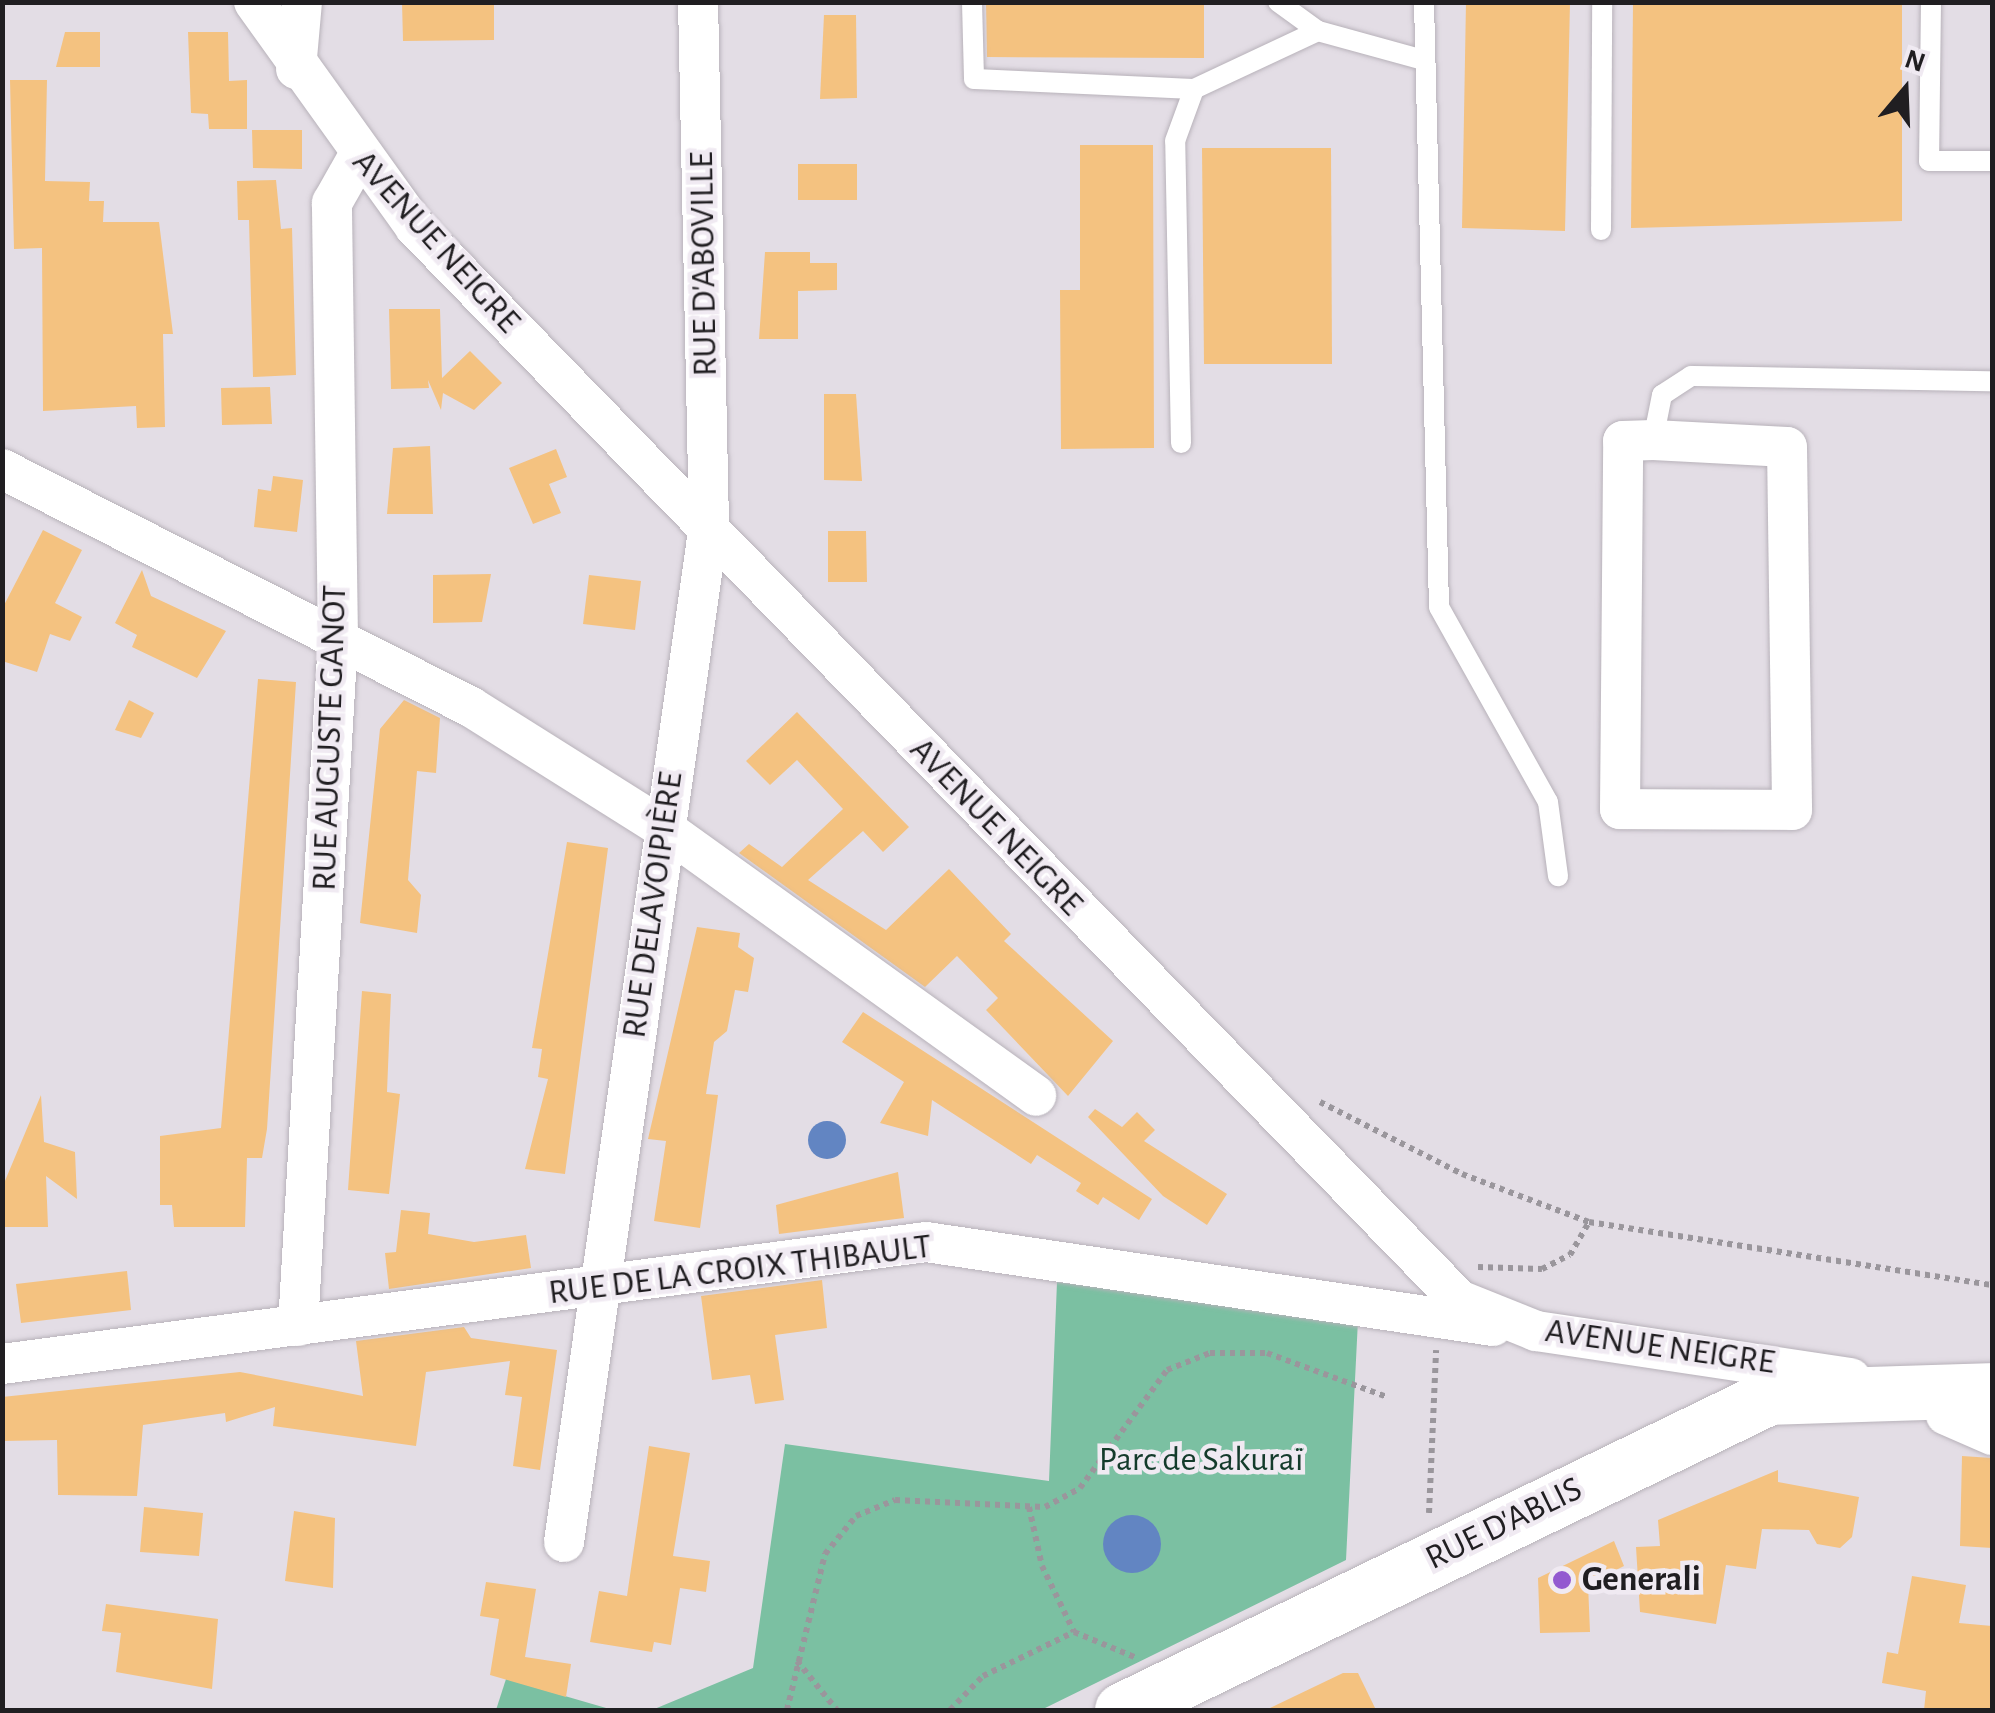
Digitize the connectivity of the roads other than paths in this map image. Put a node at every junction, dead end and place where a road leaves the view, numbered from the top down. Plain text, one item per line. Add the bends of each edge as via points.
1 (254, 2) edge
2 (302, 2) edge
3 (698, 2) edge
4 (972, 2) edge
5 (1278, 2) edge
6 (1424, 2) edge
7 (1602, 2) edge
8 (1931, 2) edge
9 (1318, 31) junction
10 (1423, 60) junction
11 (296, 69) junction
12 (1194, 89) junction
13 (358, 157) junction
14 (1992, 161) edge
15 (1600, 230) dead end
16 (1992, 381) edge
17 (1653, 440) junction
18 (1181, 442) dead end
19 (2, 469) edge
20 (710, 525) junction
21 (338, 638) junction
22 (664, 829) junction
23 (1558, 876) dead end
24 (1036, 1096) dead end
25 (597, 1285) junction
26 (298, 1326) junction
27 (1536, 1331) junction
28 (1730, 1359) junction
29 (2, 1364) edge
30 (1888, 1401) junction
31 (1782, 1410) junction
32 (1981, 1414) edge
33 (564, 1542) dead end
34 (1132, 1693) edge
35 (1203, 1710) edge

1 - 11 street, AVENUE NEIGRE
2 - 11 street
3 - 20 street, RUE D'ABOVILLE
4 - 12 lane via 974,79
5 - 9 lane
6 - 10 lane
7 - 15 lane
8 - 14 lane via 1929,161
9 - 10 lane
9 - 12 lane
10 - 23 lane via 1439,607 1548,802
11 - 13 street, AVENUE NEIGRE
12 - 18 lane via 1176,142
13 - 20 street, AVENUE NEIGRE
13 - 21 street, RUE AUGUSTE GANOT via 332,203
16 - 17 lane via 1692,376 1662,396
17 - 17 street via 1623,441 1620,810 1792,810 1788,447
19 - 21 street
20 - 22 street, RUE DELAVOIPIÈRE
20 - 27 street, AVENUE NEIGRE via 1376,1224 1459,1300
21 - 22 street via 471,707
21 - 26 street, RUE AUGUSTE GANOT
22 - 24 street
22 - 25 street, RUE DELAVOIPIÈRE
25 - 26 street, RUE DE LA CROIX THIBAULT
25 - 27 street, RUE DE LA CROIX THIBAULT via 926,1242
25 - 33 street, RUE DELAVOIPIÈRE
26 - 29 street, RUE DE LA CROIX THIBAULT
27 - 28 street, AVENUE NEIGRE
28 - 30 street, AVENUE NEIGRE
28 - 31 street
30 - 31 main road, RUE D'ABLIS
30 - 32 main road, RUE D'ABLIS
31 - 34 main road, RUE D'ABLIS via 1606,1474
31 - 35 main road, RUE D'ABLIS via 1704,1459

